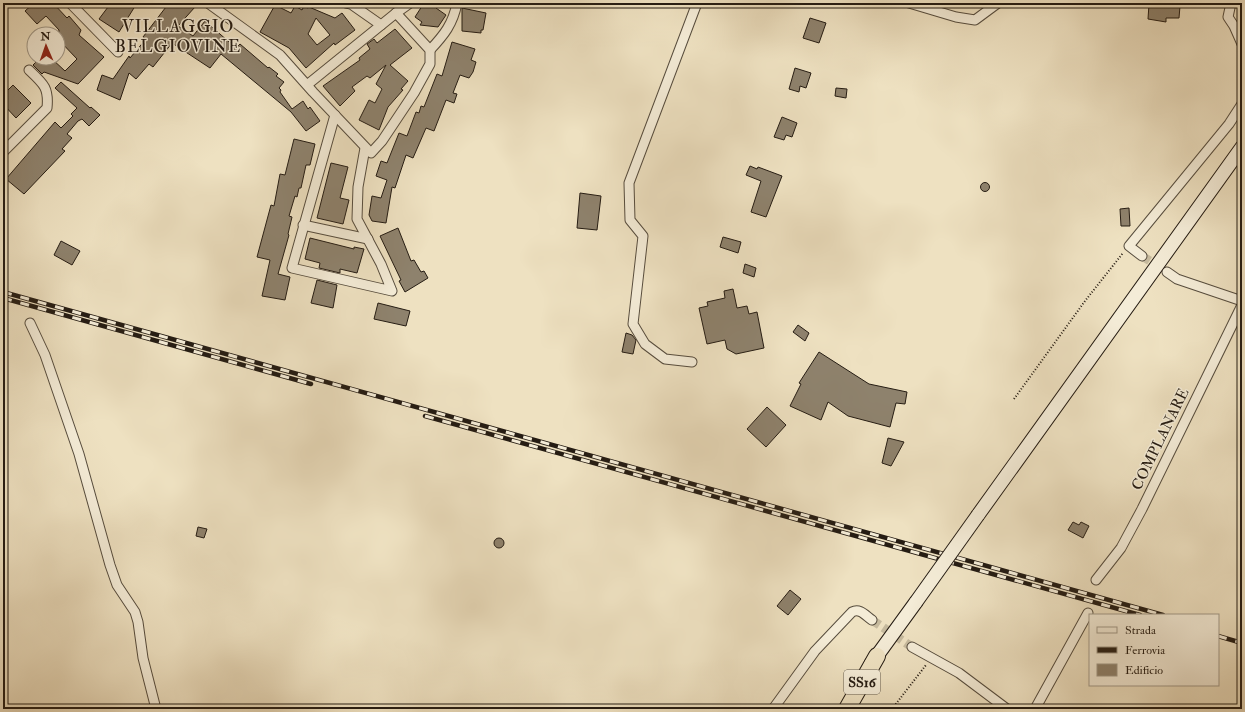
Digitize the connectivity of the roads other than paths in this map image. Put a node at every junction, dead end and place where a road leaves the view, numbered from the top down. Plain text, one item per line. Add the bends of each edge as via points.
1 (70, 3) edge
2 (208, 3) edge
3 (346, 3) edge
4 (410, 3) edge
5 (457, 3) edge
6 (696, 3) edge
7 (910, 3) edge
8 (998, 3) edge
9 (1231, 3) edge
10 (396, 13) junction
11 (381, 25) junction
12 (1242, 44) edge
13 (430, 50) junction
14 (118, 52) dead end
15 (29, 70) dead end
16 (307, 85) junction
17 (1242, 104) edge
18 (334, 115) junction
19 (1242, 147) edge
20 (365, 148) junction
21 (3, 152) edge
22 (303, 225) junction
23 (368, 239) junction
24 (1142, 256) tunnel mouth
25 (1167, 272) tunnel mouth
26 (1242, 301) edge
27 (1241, 311) edge
28 (30, 323) dead end
29 (692, 362) dead end
30 (1096, 580) dead end
31 (1088, 613) dead end
32 (872, 620) tunnel mouth
33 (912, 648) tunnel mouth
34 (876, 656) junction
35 (850, 692) joint
36 (156, 709) edge
37 (773, 709) edge
38 (837, 709) edge
39 (847, 709) edge
40 (1007, 709) edge
41 (1035, 709) edge

1 - 14 street
2 - 16 street via 280,55
3 - 11 street
4 - 10 street
5 - 13 street via 447,32
6 - 29 street via 629,183 630,220 643,236 633,324 644,344 665,359
7 - 8 street via 975,20
9 - 12 street via 1228,17
10 - 11 street
10 - 13 street
11 - 16 street
13 - 20 street via 430,64 398,120 371,153
15 - 21 street via 44,84 48,96 47,108
16 - 18 street
17 - 24 street via 1229,124 1129,246
18 - 20 street
18 - 22 street
19 - 34 main road, bridge
20 - 23 street via 358,187 357,219
22 - 23 street
22 - 23 street via 292,268 392,291
25 - 26 street via 1177,279
27 - 30 street, COMPLANARE via 1121,548
28 - 36 street via 45,355 79,454 110,566 117,585 135,612
31 - 41 street
32 - 37 street via 862,612 852,612 815,651
33 - 40 street via 959,673
34 - 35 main road
34 - 39 highway, SS16
35 - 38 highway, SS16

